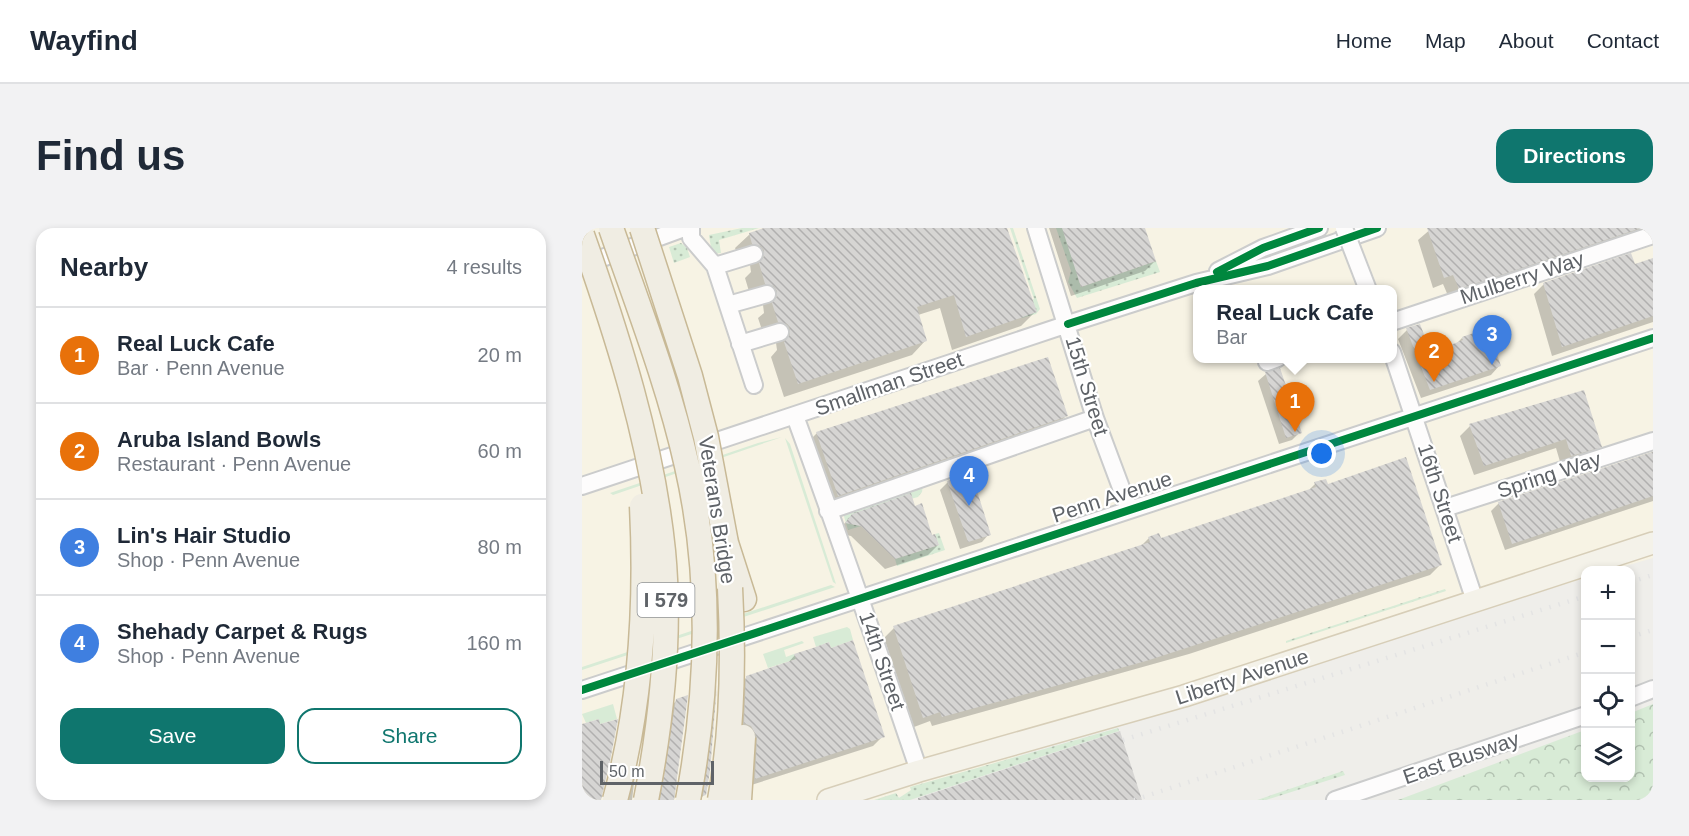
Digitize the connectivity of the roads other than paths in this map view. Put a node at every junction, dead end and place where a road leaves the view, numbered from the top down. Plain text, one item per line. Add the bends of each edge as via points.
1 (611, 228) edge
2 (642, 228) edge
3 (684, 228) edge
4 (691, 228) edge
5 (1036, 228) edge
6 (1319, 228) edge
7 (1377, 228) edge
8 (1349, 232) edge
9 (582, 235) edge
10 (1653, 235) edge
11 (754, 254) dead end
12 (582, 265) edge
13 (715, 266) junction
14 (1196, 283) junction
15 (1366, 285) edge
16 (1372, 285) edge
17 (767, 294) dead end
18 (728, 305) junction
19 (1397, 320) edge
20 (1068, 324) junction
21 (780, 332) dead end
22 (1653, 338) edge
23 (740, 344) junction
24 (1397, 363) edge
25 (754, 385) dead end
26 (635, 402) junction
27 (795, 416) junction
28 (1415, 416) junction
29 (1095, 418) junction
30 (1653, 441) edge
31 (582, 486) edge
32 (1445, 508) junction
33 (1129, 509) junction
34 (828, 511) junction
35 (726, 543) junction
36 (1653, 543) edge
37 (861, 598) junction
38 (1475, 600) junction
39 (1653, 689) edge
40 (582, 690) edge
41 (1635, 696) edge
42 (1581, 717) edge
43 (919, 771) junction
44 (615, 800) edge
45 (646, 800) edge
46 (688, 800) edge
47 (720, 800) edge
48 (739, 800) edge
49 (828, 800) edge
50 (1335, 800) edge

1 - 46 highway, bridge via 674,414 696,519 706,632 705,673 698,748
2 - 35 highway, Veterans Bridge, bridge via 696,397
3 - 12 street
4 - 13 street via 691,238
5 - 20 street, 15th Street
6 - 14 street, Smallman Street via 1263,248
7 - 8 street, Smallman Street
8 - 14 street, Smallman Street via 1268,266
8 - 15 street, bridge
8 - 16 street
9 - 26 highway, I 579, bridge via 615,329
10 - 19 street, Mulberry Way
11 - 13 street
13 - 18 street
14 - 20 street, Smallman Street
17 - 18 street
18 - 23 street
20 - 27 street, Smallman Street
20 - 29 street, 15th Street
21 - 23 street
22 - 28 street, Penn Avenue
23 - 25 street
24 - 28 street, 16th Street
26 - 44 highway, bridge via 644,540 643,623 635,707
26 - 45 highway, I 579, bridge via 661,539 666,598 661,708
27 - 31 street, Smallman Street
27 - 34 street, 14th Street
28 - 32 street, 16th Street
28 - 33 street, Penn Avenue
29 - 33 street, 15th Street
29 - 34 street
30 - 32 street, Spring Way
32 - 38 street, 16th Street
33 - 37 street, Penn Avenue
34 - 37 street, 14th Street
35 - 47 highway, Veterans Bridge, bridge via 734,657
35 - 48 highway, bridge via 744,599
36 - 38 main road, Liberty Avenue
37 - 40 street, Penn Avenue
37 - 43 street, 14th Street
38 - 43 main road, Liberty Avenue via 1184,696
39 - 41 street
42 - 50 street, East Busway
43 - 49 main road, Liberty Avenue

